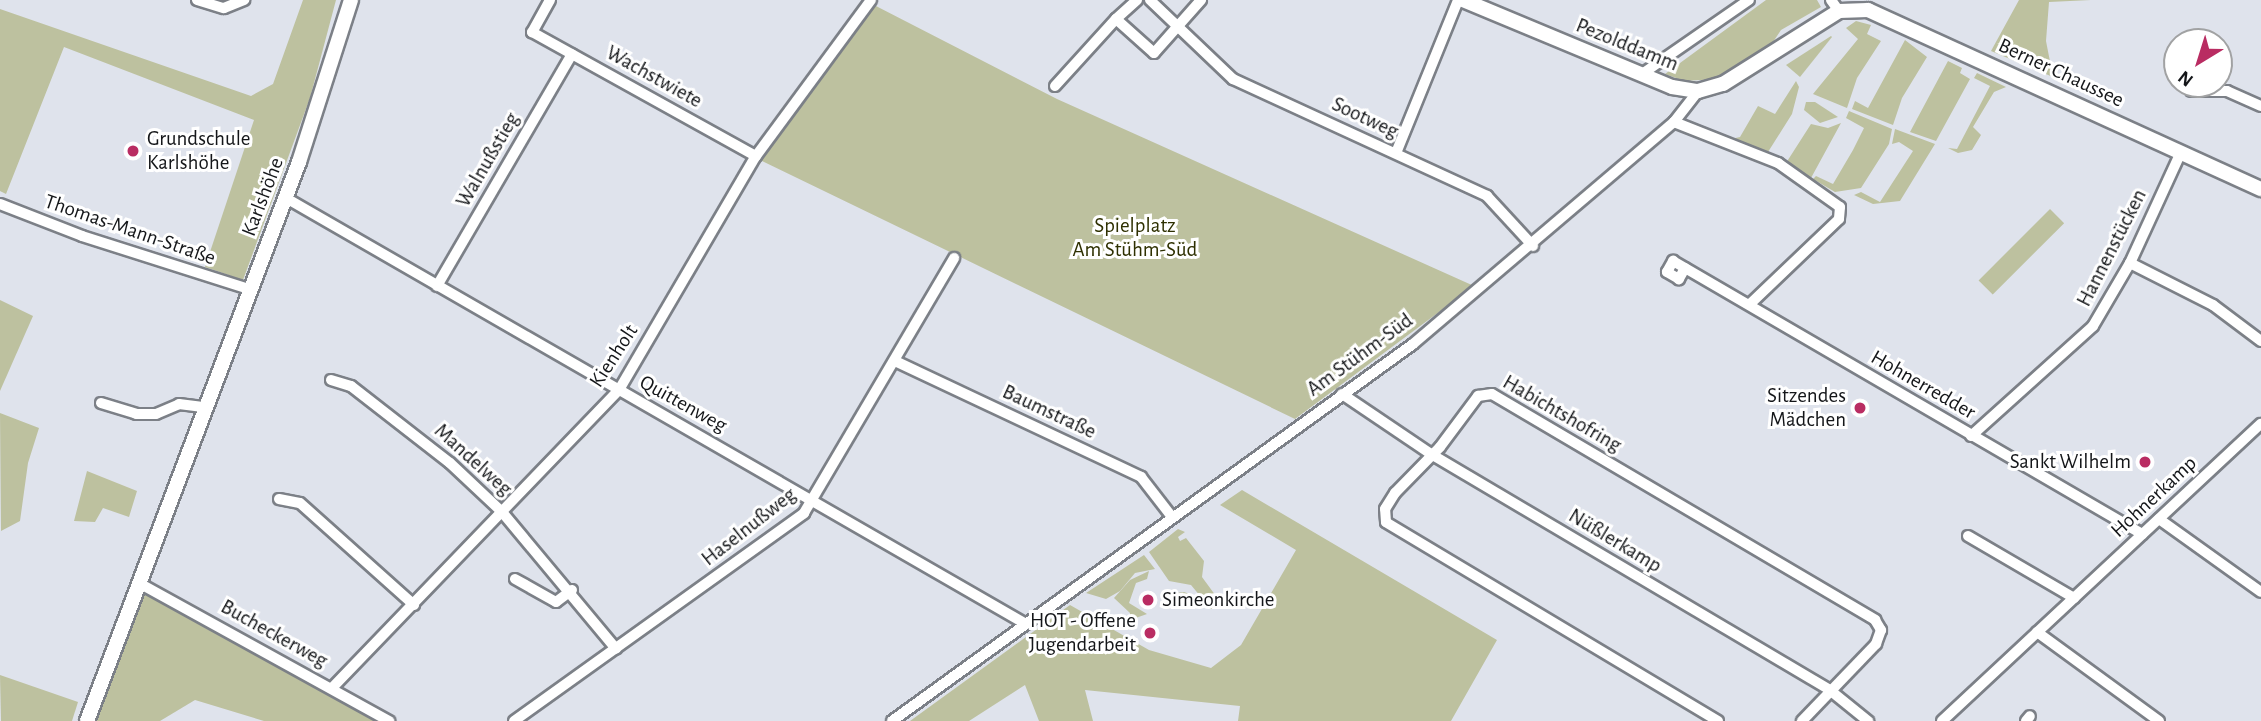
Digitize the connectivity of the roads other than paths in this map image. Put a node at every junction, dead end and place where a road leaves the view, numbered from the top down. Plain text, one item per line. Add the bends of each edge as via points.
1 (197, 0) edge
2 (244, 0) edge
3 (351, 0) edge
4 (550, 0) edge
5 (1137, 0) edge
6 (1150, 0) edge
7 (1201, 0) edge
8 (1461, 0) edge
9 (1749, 0) edge
10 (869, 1) edge
11 (1835, 5) edge
12 (1116, 19) junction
13 (1180, 26) junction
14 (572, 54) junction
15 (1642, 74) junction
16 (1055, 86) dead end
17 (1698, 91) junction
18 (2233, 94) edge
19 (2261, 106) edge
20 (1674, 122) junction
21 (2181, 152) junction
22 (1396, 153) junction
23 (756, 156) junction
24 (2260, 187) edge
25 (286, 198) junction
26 (0, 204) edge
27 (1534, 246) junction
28 (954, 258) dead end
29 (2130, 263) junction
30 (1685, 268) dead end
31 (437, 286) junction
32 (248, 289) junction
33 (1749, 305) junction
34 (2261, 341) edge
35 (895, 360) junction
36 (331, 380) dead end
37 (619, 390) junction
38 (1342, 394) junction
39 (101, 403) dead end
40 (205, 407) junction
41 (2261, 424) edge
42 (1971, 436) junction
43 (1431, 454) junction
44 (279, 499) dead end
45 (815, 500) junction
46 (502, 512) junction
47 (1172, 517) junction
48 (2159, 519) junction
49 (2142, 534) junction
50 (1968, 536) dead end
51 (515, 579) dead end
52 (139, 583) junction
53 (572, 590) junction
54 (2261, 592) edge
55 (2074, 598) junction
56 (414, 606) junction
57 (1026, 624) junction
58 (2037, 632) junction
59 (616, 649) junction
60 (332, 688) junction
61 (1831, 691) junction
62 (88, 721) edge
63 (389, 721) edge
64 (514, 721) edge
65 (892, 721) edge
66 (1718, 721) edge
67 (1801, 721) edge
68 (1868, 721) edge
69 (1942, 721) edge
70 (2159, 721) edge

1 - 2 street via 224,8
3 - 25 street, Karlshöhe
4 - 14 street, Wachstwiete via 532,32
5 - 12 street
6 - 13 street, Sootweg
7 - 13 street
8 - 15 street, Pezolddamm
8 - 22 street
9 - 15 street
10 - 23 street, Kienholt
11 - 17 street via 1723,84
11 - 21 street, Berner Chaussee via 1881,13
12 - 13 street via 1154,53
12 - 16 street
13 - 22 street, Sootweg via 1233,79
14 - 23 street, Wachstwiete
14 - 31 street, Walnußstieg
15 - 17 street, Pezolddamm via 1672,87
17 - 20 street, Am Stühm-Süd
18 - 19 street
20 - 27 street, Am Stühm-Süd
20 - 33 street via 1778,163 1840,207 1839,219
21 - 24 street, Berner Chaussee
21 - 29 street, Hannenstücken
22 - 27 street, Sootweg via 1487,196
23 - 37 street, Kienholt
25 - 31 street, Quittenweg
25 - 32 street, Karlshöhe
26 - 32 street, Thomas-Mann-Straße via 82,236
27 - 38 street, Am Stühm-Süd via 1413,344
28 - 35 street, Haselnußweg
29 - 34 street via 2213,305
29 - 42 street, Hannenstücken via 2093,326
30 - 33 street, Hohnerredder
31 - 37 street, Quittenweg
32 - 40 street, Karlshöhe
33 - 42 street, Hohnerredder
35 - 45 street, Haselnußweg
35 - 47 street, Baumstraße via 1141,477
36 - 46 street, Mandelweg via 351,386 424,441
37 - 45 street, Quittenweg
37 - 46 street, Kienholt
38 - 43 street, Nüßlerkamp
38 - 47 street, Am Stühm-Süd
39 - 40 street via 136,414 156,414 179,404
40 - 52 street, Karlshöhe
41 - 48 street, Hohnerkamp
42 - 49 street, Hohnerredder
43 - 61 street, Nüßlerkamp
43 - 61 street, Habichtshofring via 1476,398 1492,394 1870,617 1880,627 1879,640
43 - 66 street, Habichtshofring via 1390,499 1384,515 1388,524
44 - 56 street via 300,503 327,524
45 - 57 street, Quittenweg
45 - 59 street, Haselnußweg via 804,513
46 - 53 street, Mandelweg
46 - 56 street, Kienholt
47 - 57 street, Am Stühm-Süd
48 - 49 street, Hohnerkamp
48 - 54 street
49 - 55 street, Hohnerkamp
50 - 55 street
51 - 53 street via 556,602
52 - 60 street, Bucheckerweg
52 - 62 street, Karlshöhe
53 - 59 street, Mandelweg
55 - 58 street, Hohnerkamp
56 - 60 street, Kienholt
57 - 65 street, Am Stühm-Süd
58 - 69 street, Hohnerkamp
58 - 70 street
59 - 64 street, Haselnußweg
60 - 63 street, Bucheckerweg
61 - 67 street, Habichtshofring
61 - 68 street, Nüßlerkamp

